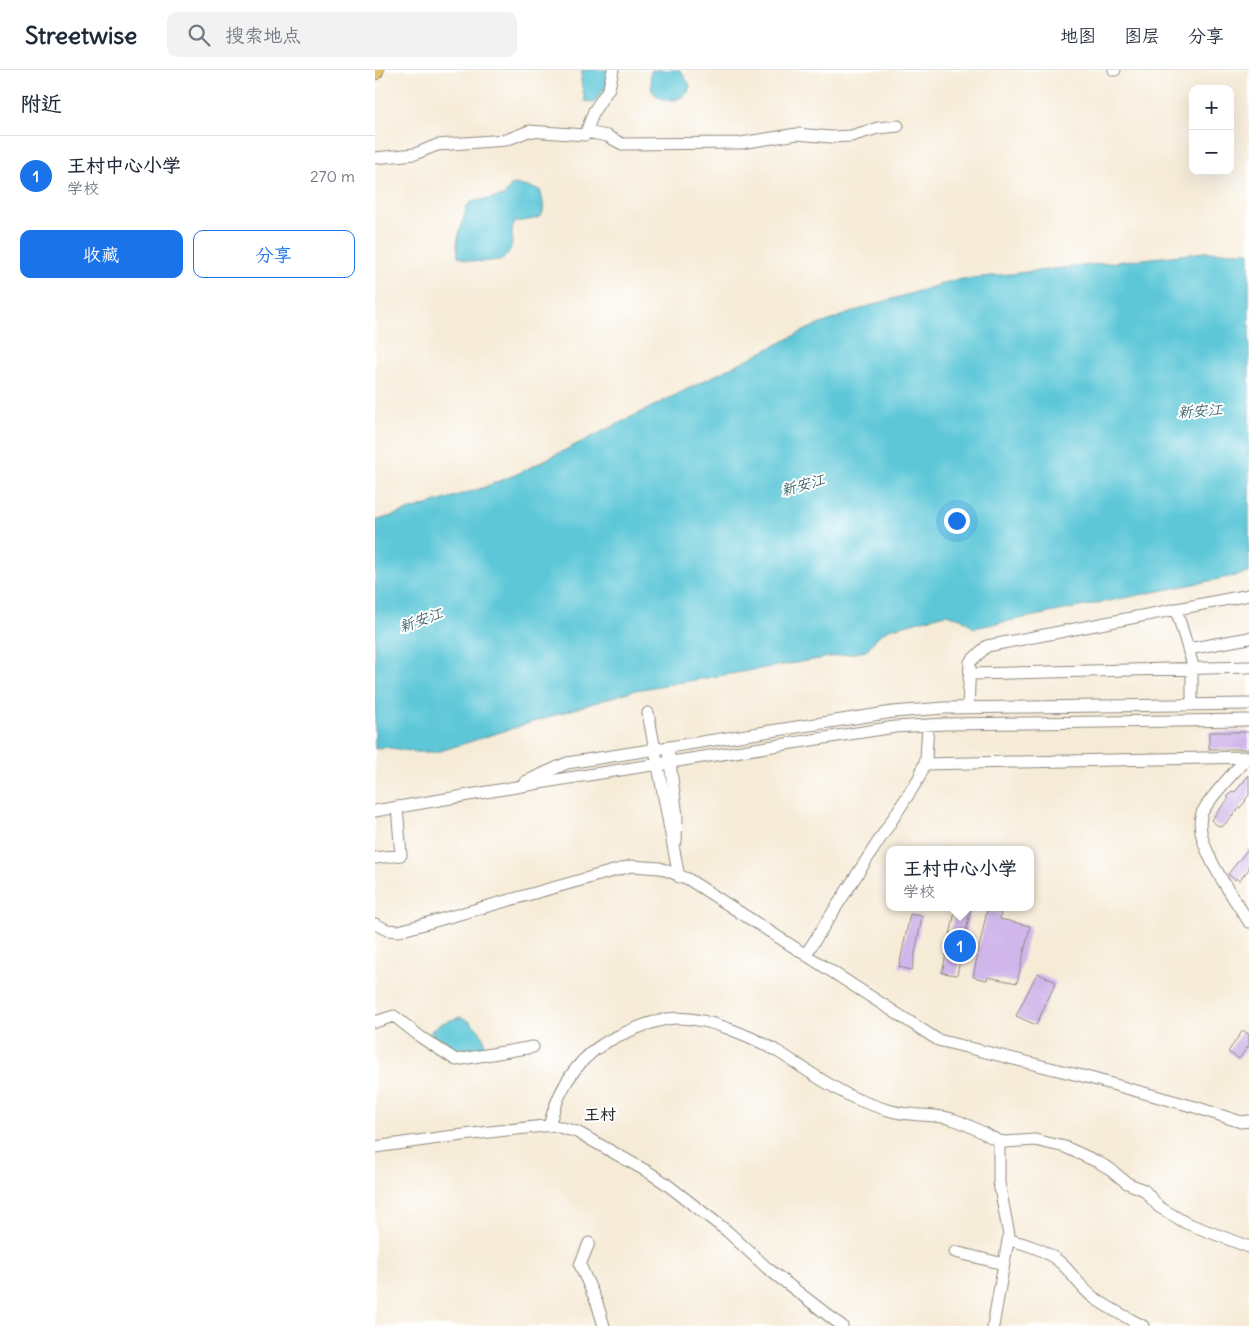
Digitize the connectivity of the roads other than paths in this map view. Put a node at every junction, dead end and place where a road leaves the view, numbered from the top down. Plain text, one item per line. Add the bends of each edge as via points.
1 (613, 70) edge
2 (898, 126) dead end
3 (587, 132) junction
4 (375, 158) edge
5 (1249, 595) edge
6 (1176, 610) junction
7 (1249, 638) edge
8 (1188, 649) junction
9 (1249, 667) edge
10 (1192, 668) junction
11 (970, 674) junction
12 (1249, 704) edge
13 (1192, 705) junction
14 (967, 708) junction
15 (648, 713) dead end
16 (1249, 720) edge
17 (928, 725) junction
18 (668, 747) junction
19 (1248, 757) edge
20 (670, 762) junction
21 (924, 764) junction
22 (510, 789) junction
23 (397, 806) junction
24 (375, 811) edge
25 (375, 858) edge
26 (676, 875) junction
27 (1249, 922) edge
28 (375, 924) edge
29 (807, 954) junction
30 (375, 1022) edge
31 (533, 1047) dead end
32 (1249, 1121) edge
33 (549, 1126) junction
34 (999, 1141) junction
35 (375, 1148) edge
36 (1008, 1240) junction
37 (589, 1244) dead end
38 (1249, 1247) edge
39 (955, 1252) dead end
40 (1004, 1264) junction
41 (604, 1326) edge
42 (842, 1326) edge
43 (993, 1326) edge
44 (1143, 1326) edge

1 - 3 street via 609,88 594,111
2 - 3 street via 851,136 797,134 741,143 622,144 607,136
3 - 4 street via 582,136 529,131 506,140 437,145 415,154
5 - 6 street
6 - 8 street
6 - 11 street via 987,646 971,662
7 - 8 street
8 - 10 street
9 - 10 street
10 - 11 street
10 - 13 street
11 - 14 street
12 - 13 street
13 - 14 street
14 - 18 street via 871,714
15 - 26 street
16 - 17 street
17 - 20 street via 873,730
17 - 21 street
18 - 20 street
18 - 22 street via 567,763
19 - 21 street
19 - 27 street via 1206,806 1200,823 1215,869
20 - 22 street
20 - 26 street via 677,816
21 - 29 street via 919,778
22 - 23 street
23 - 24 street
23 - 25 street via 401,855
26 - 28 street via 650,867 631,866 399,932
26 - 29 street via 688,879
29 - 32 street via 931,1036 947,1043 1090,1078 1241,1122
30 - 31 street via 394,1016 456,1060
33 - 34 street via 558,1096 571,1074 607,1041 668,1019 695,1019 736,1032 778,1051 859,1100 896,1112 955,1120
33 - 35 street
33 - 42 street via 577,1132 650,1173 727,1231 767,1268
34 - 36 street via 999,1182
34 - 38 street via 1035,1140 1065,1147 1099,1162 1127,1183 1144,1190 1159,1207 1186,1223
36 - 40 street
36 - 44 street via 1055,1258 1094,1298
37 - 41 street via 580,1265
39 - 40 street
40 - 43 street

